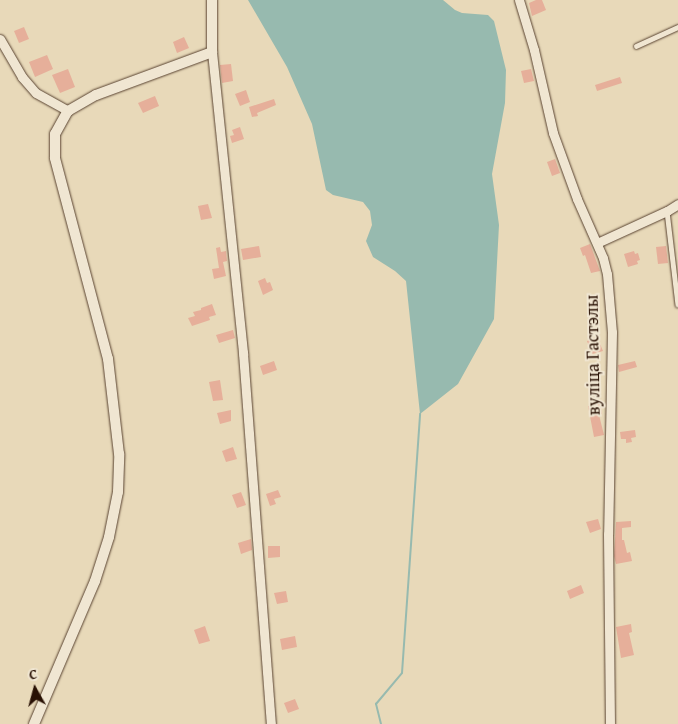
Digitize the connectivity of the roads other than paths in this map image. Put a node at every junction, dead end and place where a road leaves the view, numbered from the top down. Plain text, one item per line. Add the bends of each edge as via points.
1 (212, 0) edge
2 (519, 0) edge
3 (678, 28) edge
4 (0, 40) edge
5 (636, 46) dead end
6 (212, 52) junction
7 (68, 111) junction
8 (678, 204) edge
9 (667, 211) junction
10 (597, 243) junction
11 (678, 304) edge
12 (34, 724) edge
13 (272, 724) edge
14 (610, 724) edge

1 - 6 street
2 - 10 street, вуліца Гастэлы via 553,133
3 - 5 lane
4 - 7 street via 22,77 36,92
6 - 7 street via 96,94
6 - 13 street via 243,353
7 - 12 street via 55,134 55,158 108,359 119,454 118,492 110,537 95,581
8 - 9 street
9 - 10 street
9 - 11 lane
10 - 14 street, вуліца Гастэлы via 607,274 612,332 608,534

